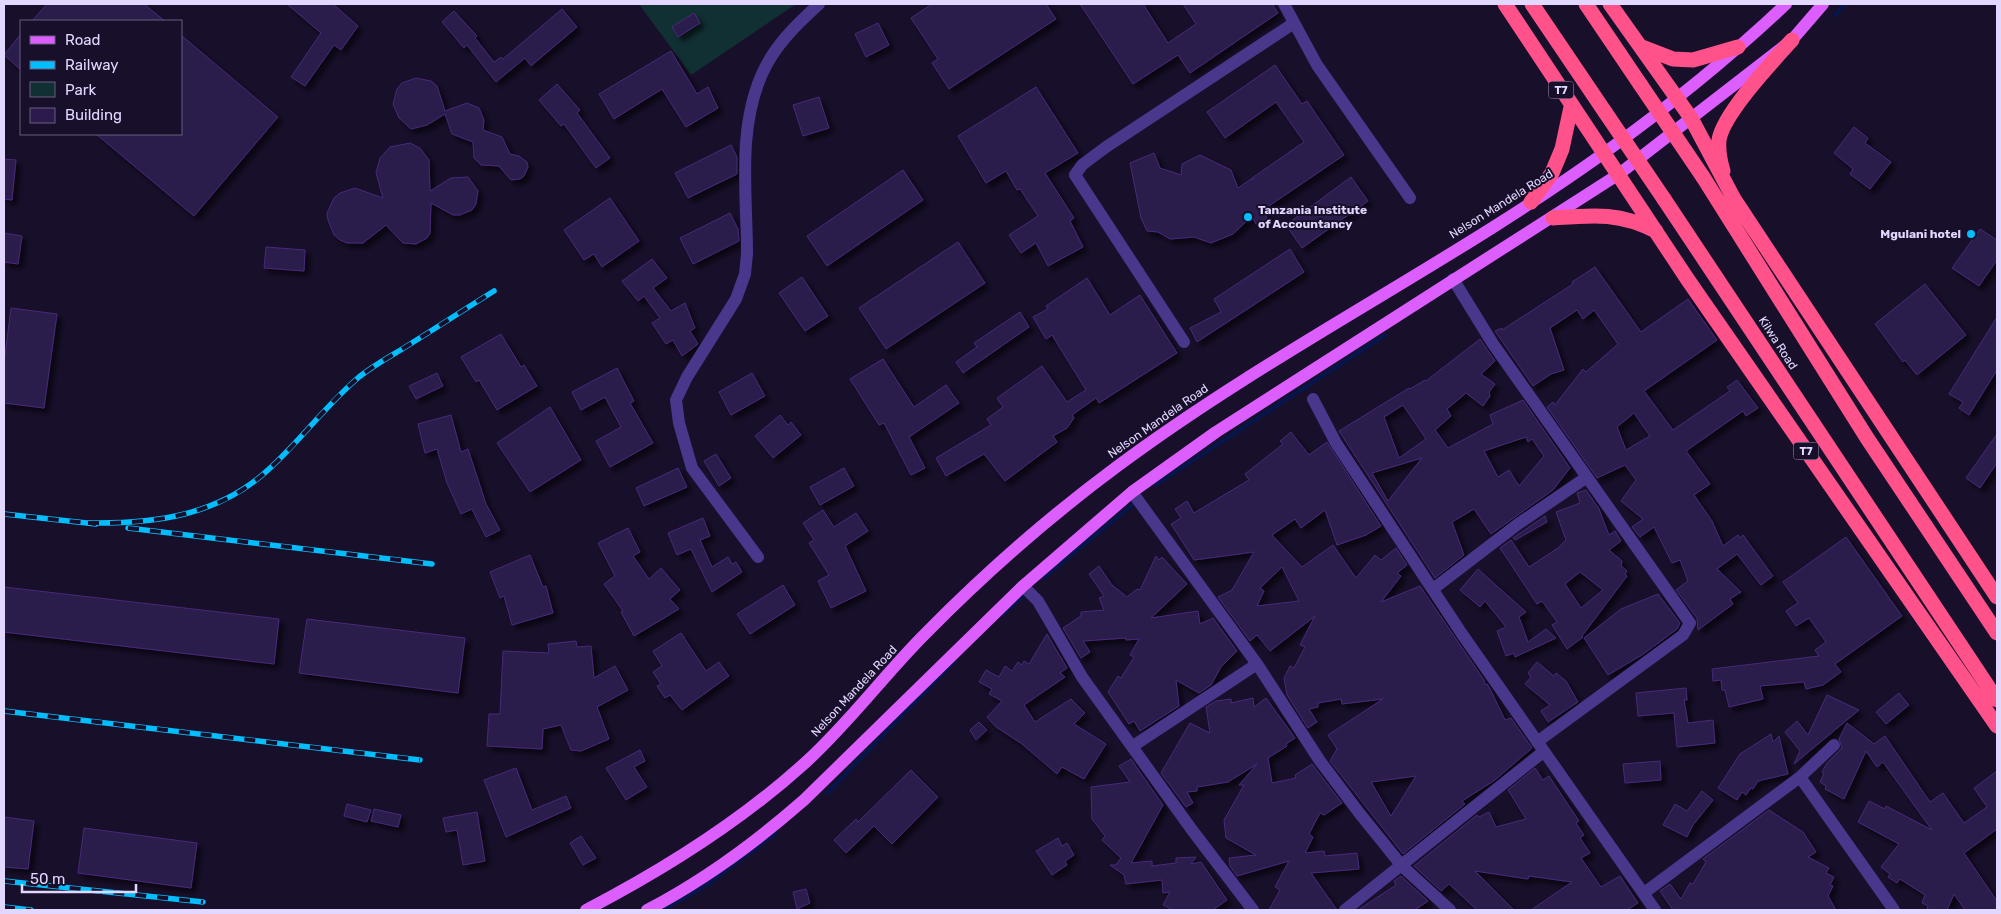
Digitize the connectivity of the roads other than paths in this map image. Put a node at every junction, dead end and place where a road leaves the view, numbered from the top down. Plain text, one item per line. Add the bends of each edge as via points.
1 (819, 4) edge
2 (1284, 4) edge
3 (1506, 4) edge
4 (1532, 4) edge
5 (1586, 4) edge
6 (1610, 4) edge
7 (1786, 4) edge
8 (1823, 4) edge
9 (1294, 23) junction
10 (1792, 40) junction
11 (1642, 47) junction
12 (1738, 47) junction
13 (1677, 98) junction
14 (1571, 107) junction
15 (1691, 118) junction
16 (1604, 154) junction
17 (1618, 174) junction
18 (1727, 188) junction
19 (1410, 198) dead end
20 (1531, 202) junction
21 (1553, 218) junction
22 (1658, 231) junction
23 (1453, 279) junction
24 (1184, 342) dead end
25 (1313, 399) dead end
26 (1587, 477) junction
27 (1132, 492) junction
28 (758, 557) dead end
29 (1023, 586) junction
30 (1433, 590) junction
31 (1997, 597) edge
32 (1997, 633) edge
33 (1257, 664) junction
34 (1997, 700) edge
35 (1997, 726) edge
36 (1834, 745) dead end
37 (1133, 746) junction
38 (1540, 747) junction
39 (1800, 777) junction
40 (1402, 866) junction
41 (1644, 893) junction
42 (586, 910) edge
43 (647, 910) edge
44 (1254, 910) edge
45 (1345, 910) edge
46 (1450, 910) edge
47 (1656, 910) edge
48 (1894, 910) edge

1 - 28 street via 789,32 762,73 746,124 745,274 732,305 676,400 692,468
2 - 9 street
3 - 14 highway, T7
4 - 34 highway, Kilwa Road / T7, bridge
5 - 32 highway, Kilwa Road, bridge via 1703,177 1867,438
6 - 11 highway
7 - 12 main road, Nelson Mandela Road
8 - 10 main road
9 - 19 street via 1322,73
9 - 24 street via 1106,146 1082,165 1075,175
10 - 15 main road
10 - 18 highway via 1744,96 1719,138 1719,156
11 - 12 highway via 1673,59 1693,60
11 - 13 highway
12 - 13 main road, Nelson Mandela Road
13 - 15 highway
13 - 16 main road, Nelson Mandela Road
14 - 16 highway, T7
14 - 20 highway via 1562,148 1552,173
15 - 17 main road
15 - 18 highway
16 - 17 highway, T7
16 - 20 main road, Nelson Mandela Road
17 - 21 main road
17 - 22 highway, T7
18 - 31 highway
20 - 42 main road, Nelson Mandela Road via 1218,396 1121,464 1045,522 1002,561 924,634 808,760 766,796 689,853
21 - 22 highway via 1597,214 1621,216
21 - 23 main road
22 - 35 highway, T7 via 1688,280
23 - 26 street via 1493,344
23 - 27 main road via 1216,432
25 - 30 street via 1336,443
26 - 30 street via 1518,524
26 - 38 street via 1690,623 1683,635
27 - 29 main road
27 - 33 street
29 - 37 street via 1038,601 1082,677
29 - 43 main road via 783,819 711,871
30 - 38 street
33 - 37 street
33 - 40 street via 1320,761
36 - 39 street
37 - 44 street
38 - 40 street
38 - 41 street
39 - 41 street
39 - 48 street
40 - 45 street
40 - 46 street
41 - 47 street

